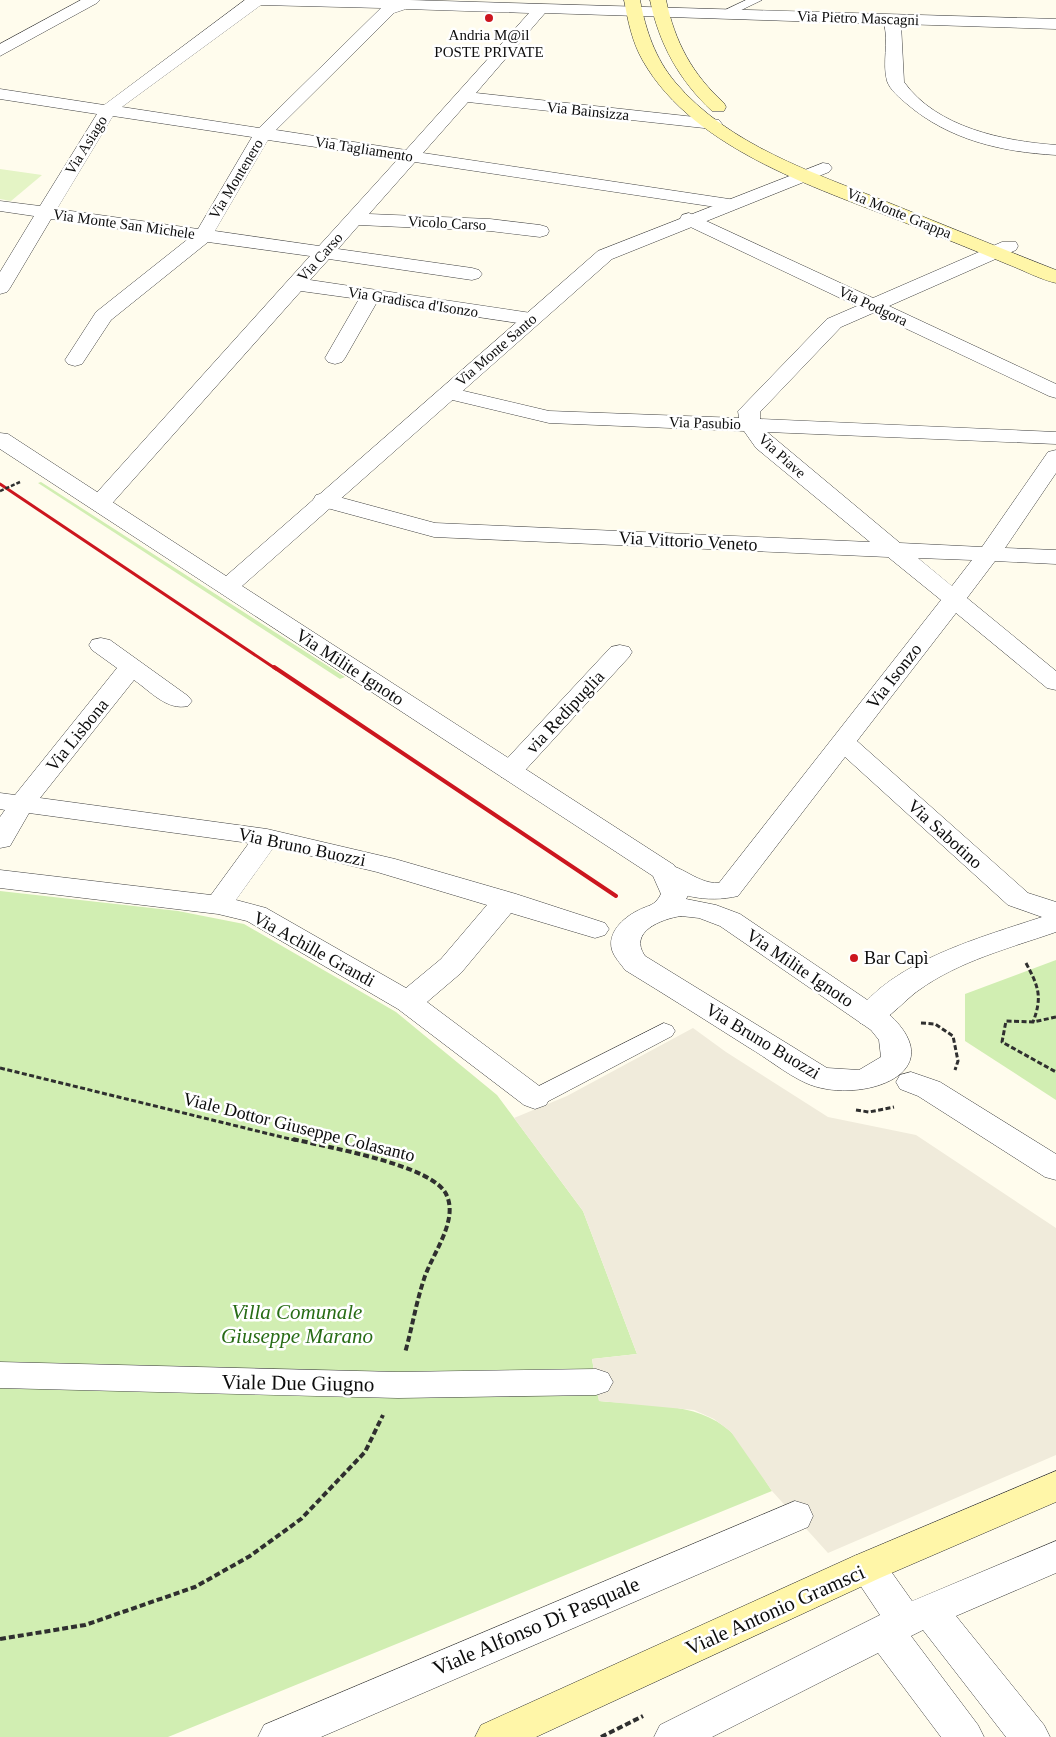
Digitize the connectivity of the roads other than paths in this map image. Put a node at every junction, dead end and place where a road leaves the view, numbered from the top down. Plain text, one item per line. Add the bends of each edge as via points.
1 (92, 0) edge
2 (253, 0) edge
3 (258, 0) edge
4 (504, 0) edge
5 (756, 0) edge
6 (410, 2) edge
7 (910, 4) dead end
8 (633, 6) edge
9 (659, 6) edge
10 (538, 10) junction
11 (723, 14) junction
12 (889, 19) junction
13 (1052, 24) edge
14 (0, 51) edge
15 (0, 94) edge
16 (464, 97) junction
17 (108, 110) junction
18 (713, 124) junction
19 (263, 134) junction
20 (1056, 150) edge
21 (411, 156) junction
22 (813, 171) junction
23 (729, 204) junction
24 (0, 206) edge
25 (44, 212) junction
26 (355, 219) junction
27 (689, 219) junction
28 (540, 231) dead end
29 (203, 236) junction
30 (1002, 249) junction
31 (324, 253) junction
32 (1056, 265) edge
33 (472, 274) dead end
34 (1056, 277) edge
35 (296, 284) junction
36 (0, 288) edge
37 (371, 295) junction
38 (872, 306) junction
39 (531, 319) junction
40 (335, 358) dead end
41 (75, 360) dead end
42 (1056, 392) edge
43 (447, 393) junction
44 (750, 425) junction
45 (1056, 438) edge
46 (0, 439) edge
47 (1056, 457) edge
48 (324, 500) junction
49 (100, 502) junction
50 (894, 550) junction
51 (989, 554) junction
52 (1056, 557) edge
53 (227, 587) junction
54 (954, 598) junction
55 (101, 645) dead end
56 (620, 652) dead end
57 (131, 668) junction
58 (1056, 683) edge
59 (180, 702) dead end
60 (843, 742) junction
61 (510, 771) junction
62 (11, 802) edge
63 (267, 836) junction
64 (0, 840) edge
65 (664, 870) junction
66 (0, 879) edge
67 (506, 900) junction
68 (218, 905) junction
69 (667, 908) junction
70 (724, 908) junction
71 (1056, 912) edge
72 (1056, 922) edge
73 (627, 937) junction
74 (408, 1002) junction
75 (870, 1016) junction
76 (664, 1031) dead end
77 (895, 1072) junction
78 (535, 1098) joint
79 (1056, 1169) edge
80 (0, 1376) edge
81 (596, 1382) dead end
82 (1056, 1486) edge
83 (795, 1516) dead end
84 (1056, 1556) edge
85 (867, 1568) junction
86 (907, 1621) junction
87 (683, 1735) edge
88 (278, 1737) edge
89 (495, 1737) edge
90 (964, 1737) edge
91 (1030, 1737) edge

1 - 14 street
2 - 3 street
3 - 6 street
3 - 17 street, Via Asiago
4 - 10 street
5 - 11 lane
6 - 10 street
6 - 19 street, Via Montenero via 388,10
7 - 12 street
8 - 9 street
8 - 10 street
8 - 18 main road, Via Monte Grappa via 638,36 652,64 668,86
9 - 11 street, Via Pietro Mascagni
9 - 22 main road, Via Monte Grappa via 678,59 691,81 739,122
10 - 16 street, Via Carso
11 - 12 street, Via Pietro Mascagni
12 - 13 street, Via Pietro Mascagni
12 - 20 street via 893,24 896,81 908,97 929,115 977,138
15 - 17 street, Via Tagliamento
16 - 18 street, Via Bainsizza
16 - 21 street, Via Carso
17 - 19 street, Via Tagliamento
17 - 25 street, Via Asiago
18 - 22 main road, Via Monte Grappa via 770,160
19 - 21 street, Via Tagliamento
19 - 29 street, Via Montenero
21 - 23 street, Via Tagliamento
21 - 26 street, Via Carso
22 - 23 street, Via Monte Santo
22 - 30 main road, Via Monte Grappa
23 - 27 street, Via Monte Santo
24 - 25 street, Via Monte San Michele
25 - 29 street, Via Monte San Michele
25 - 36 street, Via Asiago
26 - 28 street, Vicolo Carso via 490,225
26 - 31 street, Via Carso
27 - 38 street, Via Podgora
27 - 39 street, Via Monte Santo via 604,254
29 - 31 street, Via Monte San Michele
29 - 41 street, Via Montenero via 103,316
30 - 32 main road, Via Monte Grappa
30 - 34 main road, Via Monte Grappa
30 - 38 street, Via Piave
31 - 33 street, Via Monte San Michele
31 - 35 street, Via Carso
35 - 37 street, Via Gradisca d'Isonzo
35 - 49 street, Via Carso
37 - 39 street, Via Gradisca d'Isonzo
37 - 40 street
38 - 42 street, Via Podgora
38 - 44 street, Via Piave via 834,323 749,411
39 - 43 street, Via Monte Santo
43 - 44 street, Via Pasubio via 549,417
43 - 48 street, Via Monte Santo
44 - 45 street, Via Pasubio
44 - 50 street, Via Piave via 764,443
46 - 49 street, Via Milite Ignoto
47 - 51 street, Via Isonzo
48 - 50 street, Via Vittorio Veneto via 434,530
48 - 53 street, Via Monte Santo
49 - 53 street, Via Milite Ignoto
50 - 51 street, Via Vittorio Veneto
50 - 54 street, Via Piave
51 - 52 street, Via Vittorio Veneto
51 - 54 street, Via Isonzo
53 - 61 street, Via Milite Ignoto
54 - 58 street, Via Piave
54 - 60 street, Via Isonzo
55 - 57 street
56 - 61 street, via Redipuglia
57 - 59 street
57 - 62 street, Via Lisbona
60 - 70 street, Via Isonzo
60 - 71 street, Via Sabotino via 1018,899
61 - 65 street, Via Milite Ignoto
62 - 63 street, Via Bruno Buozzi
62 - 64 street
63 - 67 street, Via Bruno Buozzi via 386,865
63 - 68 street
65 - 69 street via 675,894
65 - 70 street via 694,890 713,894
66 - 68 street, Via Achille Grandi
67 - 73 street, Via Bruno Buozzi
67 - 74 street via 451,966
68 - 74 street, Via Achille Grandi via 256,914
69 - 70 street
69 - 73 street via 648,914
70 - 75 street, Via Milite Ignoto
72 - 75 street via 936,965 881,1004
73 - 77 street, Via Bruno Buozzi via 627,951 635,963 817,1076 851,1082
74 - 78 street, Via Achille Grandi
75 - 77 street via 891,1032 897,1044
76 - 78 lane
77 - 79 street
80 - 81 street, Viale Due Giugno via 398,1385
82 - 85 main road, Viale Antonio Gramsci
83 - 88 street, Viale Alfonso Di Pasquale
84 - 86 street
85 - 86 street
85 - 89 main road, Viale Antonio Gramsci
86 - 87 street
86 - 90 street
86 - 91 street

